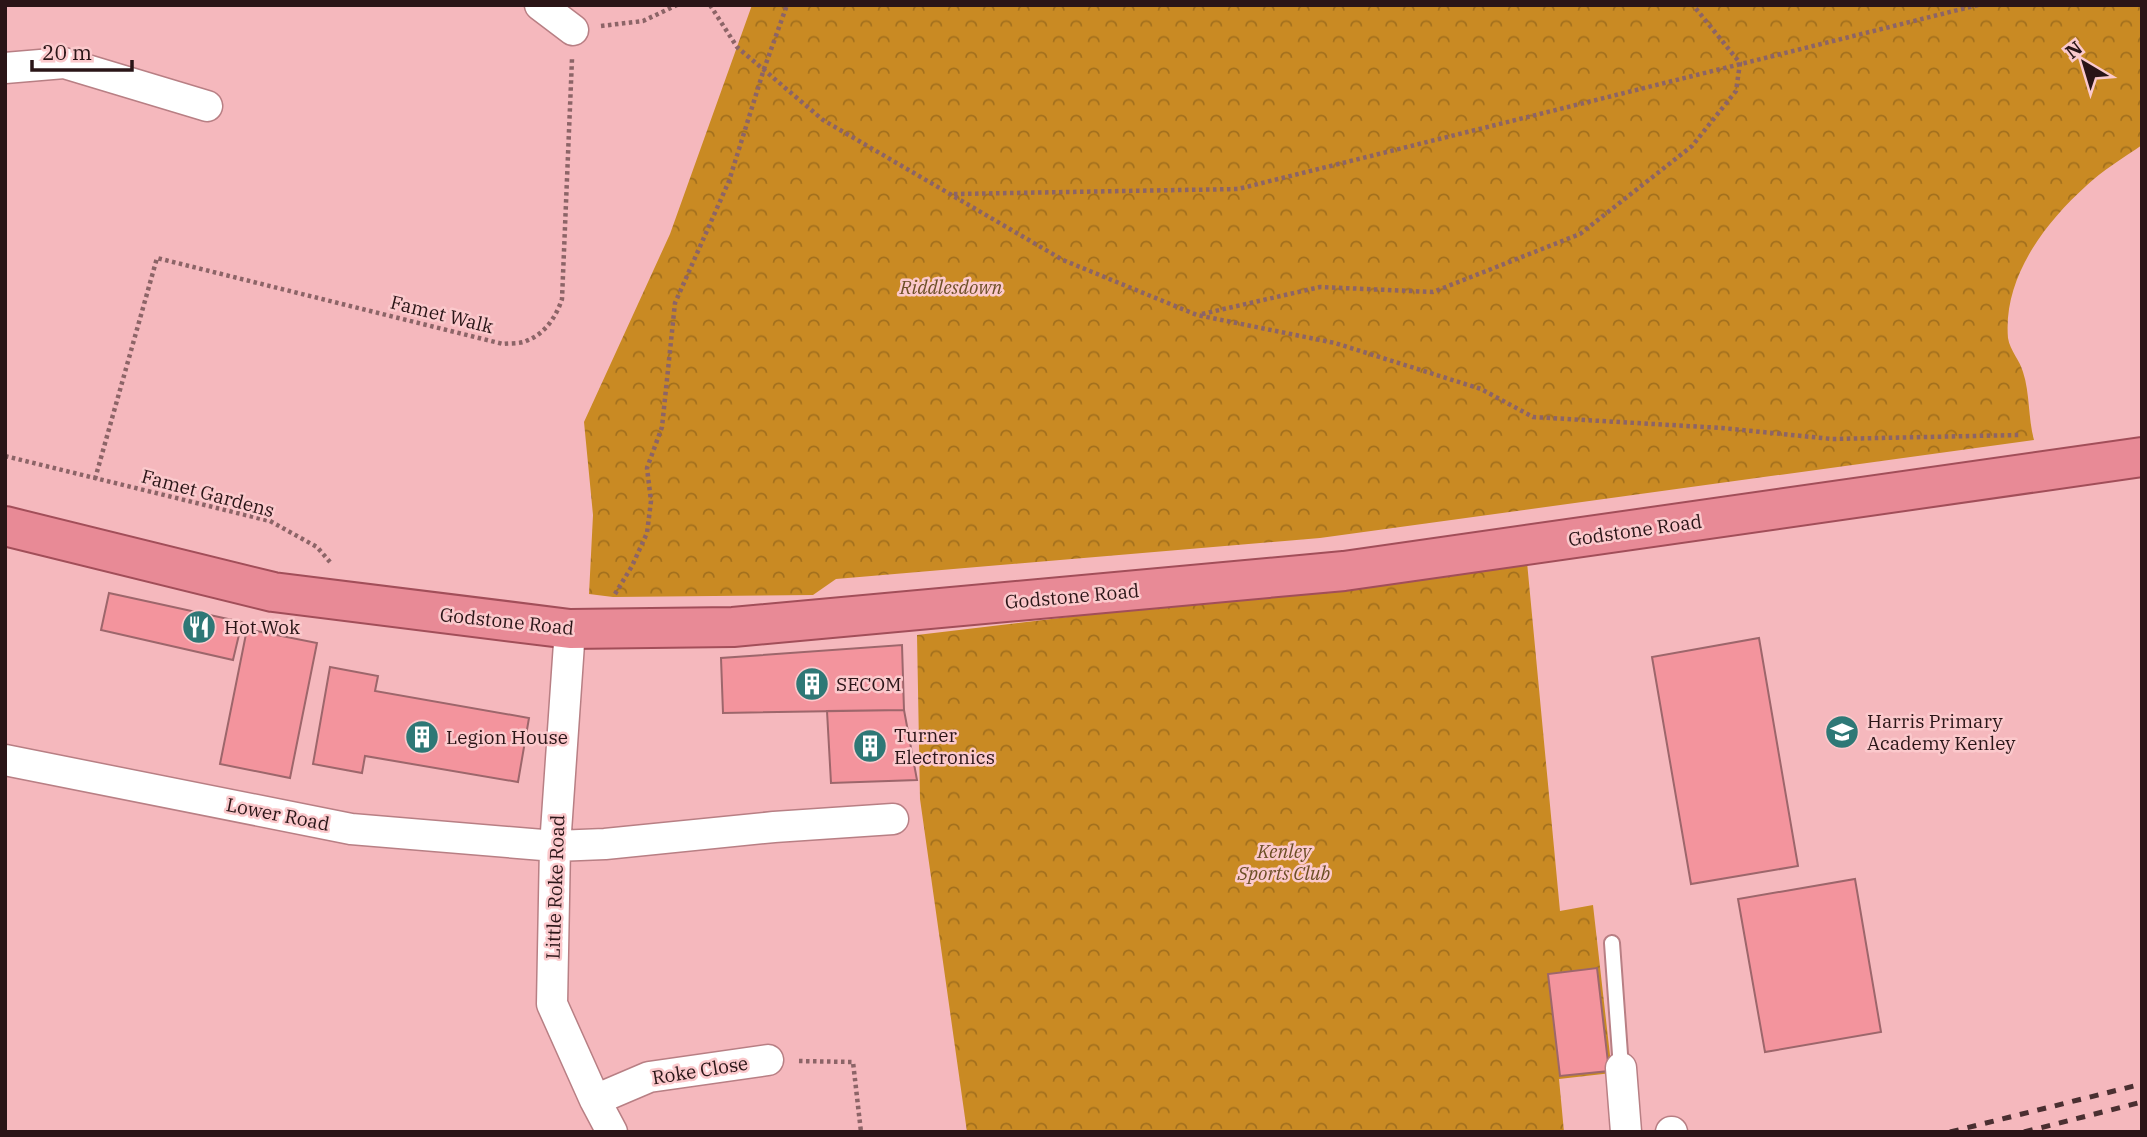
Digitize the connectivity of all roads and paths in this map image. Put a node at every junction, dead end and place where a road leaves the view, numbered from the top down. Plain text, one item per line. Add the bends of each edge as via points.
1 (540, 5) edge
2 (677, 5) edge
3 (710, 5) edge
4 (787, 5) edge
5 (1693, 5) edge
6 (1978, 5) edge
7 (573, 30) junction
8 (1740, 63) junction
9 (5, 68) edge
10 (764, 69) junction
11 (207, 106) dead end
12 (953, 195) junction
13 (1198, 315) junction
14 (2032, 435) dead end
15 (5, 456) edge
16 (2142, 457) edge
17 (95, 479) junction
18 (5, 526) edge
19 (367, 604) junction
20 (580, 629) junction
21 (5, 760) edge
22 (893, 819) dead end
23 (555, 846) junction
24 (1612, 943) dead end
25 (768, 1060) joint
26 (1621, 1069) joint
27 (595, 1100) junction
28 (612, 1132) edge
29 (861, 1132) edge
30 (1626, 1132) edge

1 - 7 street
2 - 7 path via 643,21
3 - 10 path via 737,47
4 - 10 path
5 - 8 path
6 - 8 path
7 - 17 path, Famet Walk via 562,299 555,319 526,341 503,344 157,258
8 - 12 path via 1238,189
8 - 13 path via 1736,90 1692,146 1580,234 1433,292 1320,287
9 - 11 street via 64,63
10 - 12 path via 823,120
10 - 20 path via 729,181 675,303 662,427 647,468 651,500 647,533 632,566
12 - 13 path via 1063,260
13 - 14 path via 1335,343 1481,390 1533,417 1832,439
15 - 17 path, Famet Gardens
16 - 20 highway, Godstone Road via 1344,571 733,628
17 - 19 path, Famet Gardens via 270,521 317,547
18 - 19 highway, Godstone Road via 273,592
19 - 20 highway, Godstone Road
20 - 23 street, Little Roke Road
21 - 23 street, Lower Road via 351,829
22 - 23 street, Lower Road
23 - 27 street, Little Roke Road via 552,1004
24 - 26 lane
25 - 27 street, Roke Close via 649,1077
25 - 29 path via 853,1062
26 - 30 street
27 - 28 street, Little Roke Road

